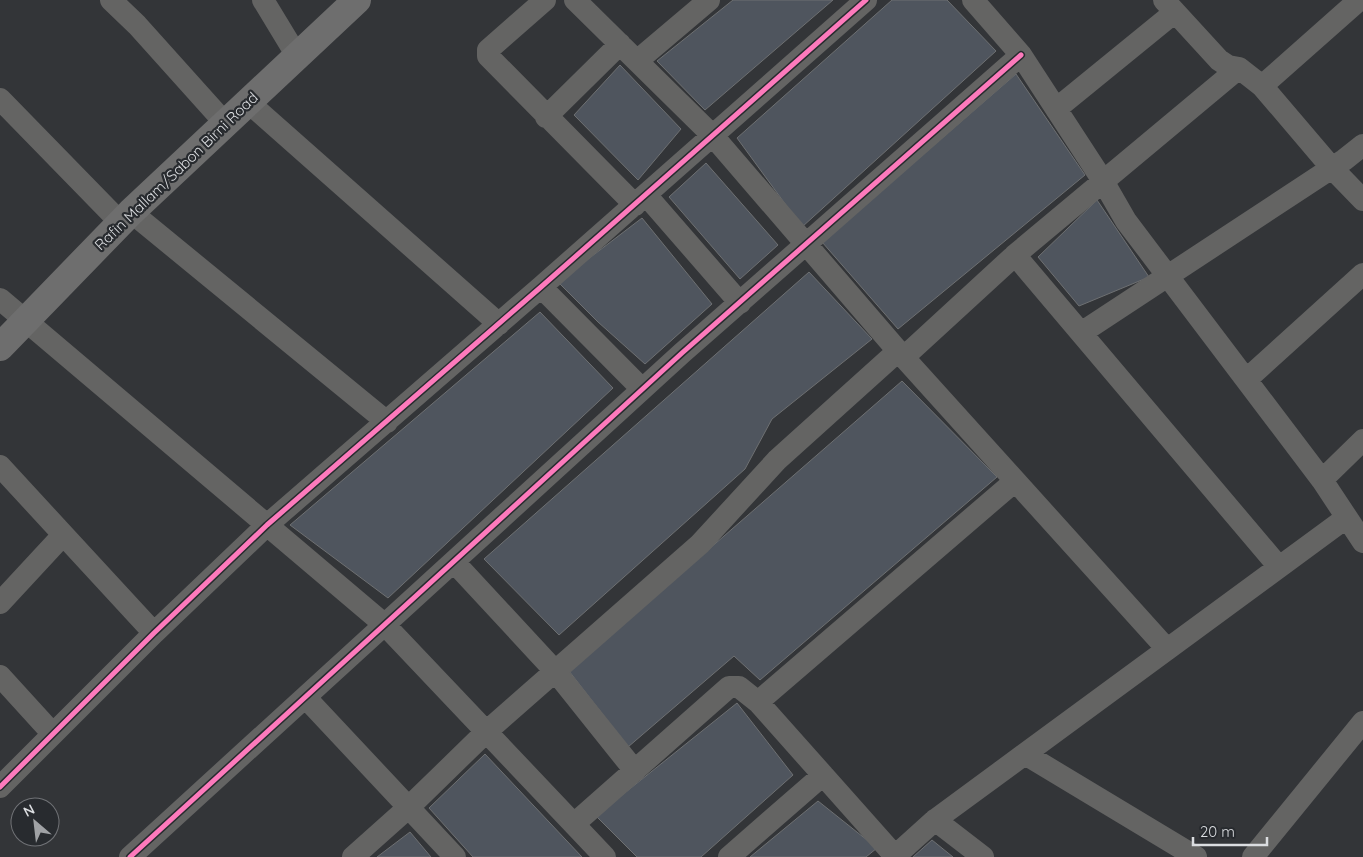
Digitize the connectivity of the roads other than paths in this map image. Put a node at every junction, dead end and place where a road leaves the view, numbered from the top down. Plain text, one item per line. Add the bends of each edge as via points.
1 (111, 0) edge
2 (263, 0) edge
3 (357, 0) edge
4 (545, 0) edge
5 (575, 0) edge
6 (709, 0) edge
7 (866, 0) edge
8 (972, 0) edge
9 (1359, 0) edge
10 (1169, 6) edge
11 (620, 44) junction
12 (1022, 55) junction
13 (297, 56) junction
14 (637, 61) junction
15 (1239, 68) junction
16 (1262, 86) junction
17 (0, 99) edge
18 (248, 102) junction
19 (1056, 109) junction
20 (546, 116) junction
21 (225, 123) junction
22 (712, 136) junction
23 (1363, 144) edge
24 (1331, 167) junction
25 (1103, 181) junction
26 (641, 200) junction
27 (1363, 200) edge
28 (126, 217) junction
29 (805, 245) junction
30 (1015, 255) junction
31 (1363, 274) edge
32 (1167, 278) junction
33 (541, 287) junction
34 (0, 299) edge
35 (740, 302) junction
36 (24, 320) junction
37 (500, 324) junction
38 (1082, 333) junction
39 (0, 347) edge
40 (901, 354) junction
41 (1247, 378) junction
42 (642, 389) junction
43 (387, 422) junction
44 (1363, 440) edge
45 (0, 466) edge
46 (1322, 480) junction
47 (1015, 481) junction
48 (1346, 518) junction
49 (267, 525) junction
50 (63, 535) junction
51 (1363, 542) edge
52 (454, 562) junction
53 (1279, 567) junction
54 (0, 604) edge
55 (385, 625) junction
56 (154, 633) junction
57 (1167, 649) junction
58 (555, 671) junction
59 (0, 676) edge
60 (306, 698) junction
61 (758, 702) junction
62 (1363, 722) edge
63 (486, 732) junction
64 (52, 733) junction
65 (1025, 754) junction
66 (635, 770) junction
67 (822, 775) junction
68 (0, 787) edge
69 (409, 807) junction
70 (935, 820) junction
71 (574, 824) junction
72 (130, 857) edge
73 (353, 857) edge
74 (455, 857) edge
75 (605, 857) edge
76 (729, 857) edge
77 (894, 857) edge
78 (983, 857) edge
79 (1196, 857) edge
80 (1253, 857) edge

1 - 21 street
2 - 13 street
3 - 13 street, Rafin Mallam/Sabon Birni Road
4 - 20 street via 488,50 488,56
5 - 11 street
6 - 14 street
7 - 22 street
8 - 12 street
9 - 16 street
10 - 15 street via 1219,60
10 - 19 street
11 - 14 street
11 - 20 street
12 - 19 street
12 - 29 street
13 - 18 street, Rafin Mallam/Sabon Birni Road
14 - 22 street
15 - 16 street
15 - 25 street
16 - 24 street
17 - 28 street
18 - 21 street, Rafin Mallam/Sabon Birni Road
18 - 37 street
19 - 25 street
20 - 26 street
21 - 28 street, Rafin Mallam/Sabon Birni Road
22 - 26 street
22 - 29 street
23 - 24 street
24 - 27 street
24 - 32 street
25 - 30 street
25 - 32 street via 1126,221
26 - 33 street
26 - 35 street
28 - 36 street, Rafin Mallam/Sabon Birni Road
28 - 43 street
29 - 35 street
29 - 40 street
30 - 38 street
30 - 40 street
31 - 41 street
32 - 38 street
32 - 41 street
33 - 37 street
33 - 42 street
34 - 36 street
35 - 42 street
36 - 39 street, Rafin Mallam/Sabon Birni Road
36 - 49 street
37 - 43 street
38 - 53 street
40 - 47 street
40 - 58 street via 776,460 700,544
41 - 46 street
42 - 52 street
43 - 49 street
44 - 46 street
45 - 50 street
46 - 48 street
47 - 57 street
47 - 61 street
48 - 51 street
48 - 53 street
49 - 55 street
49 - 56 street
50 - 54 street
50 - 56 street
52 - 55 street
52 - 58 street
53 - 57 street
55 - 60 street
55 - 63 street
56 - 64 street
57 - 65 street
58 - 63 street
58 - 66 street
59 - 64 street
60 - 69 street
60 - 72 street
61 - 66 street via 738,687 729,687
61 - 67 street
62 - 80 street
63 - 69 street
63 - 71 street
64 - 68 street
65 - 70 street
65 - 79 street
66 - 71 street
67 - 76 street
67 - 77 street
69 - 73 street
69 - 74 street
70 - 77 street
70 - 78 street
71 - 75 street

